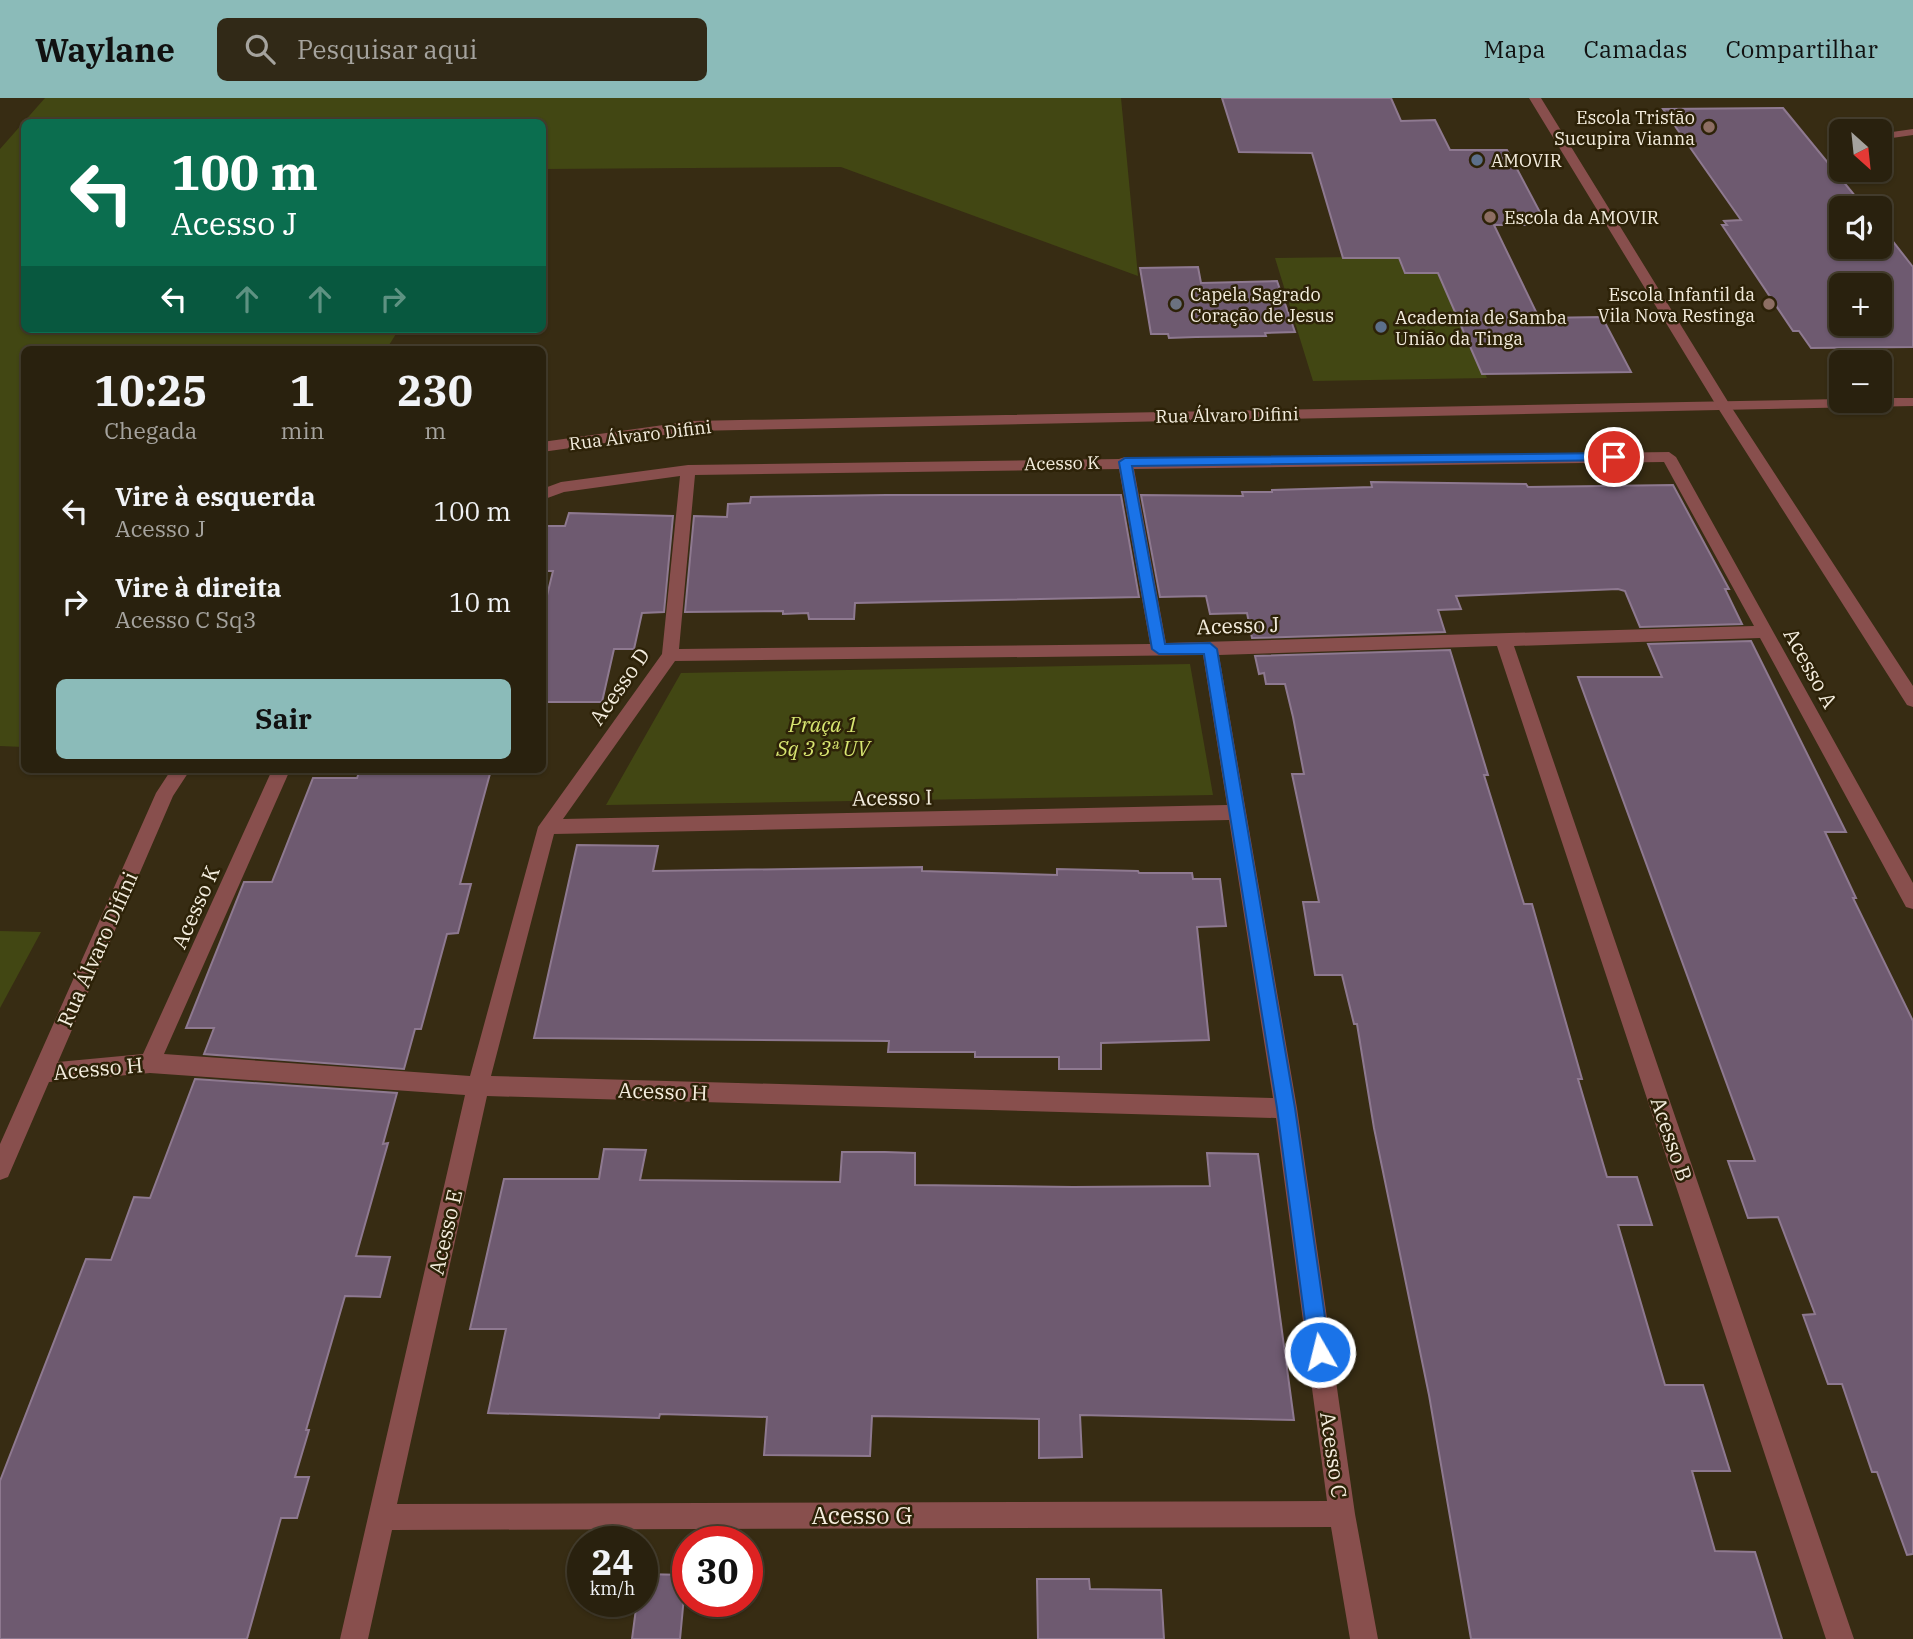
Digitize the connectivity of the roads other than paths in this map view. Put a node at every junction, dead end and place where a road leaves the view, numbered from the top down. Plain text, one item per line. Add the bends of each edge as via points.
1 (1535, 98) edge
2 (1913, 132) edge
3 (1892, 135) edge
4 (1913, 402) edge
5 (1723, 405) junction
6 (546, 446) edge
7 (1668, 457) joint
8 (1125, 462) junction
9 (688, 470) junction
10 (546, 493) edge
11 (1765, 632) junction
12 (1503, 639) junction
13 (1159, 649) junction
14 (1210, 649) junction
15 (670, 655) junction
16 (1913, 700) edge
17 (179, 773) edge
18 (280, 773) edge
19 (1238, 812) junction
20 (547, 827) junction
21 (1913, 901) edge
22 (150, 1062) junction
23 (42, 1073) junction
24 (478, 1086) junction
25 (1286, 1108) junction
26 (0, 1169) edge
27 (1342, 1514) junction
28 (381, 1517) junction
29 (354, 1639) edge
30 (1364, 1639) edge
31 (1840, 1639) edge

1 - 5 street
2 - 3 street
4 - 5 street, Rua Álvaro Difini
5 - 6 street, Rua Álvaro Difini via 692,426
5 - 16 street
7 - 8 street, Acesso K
7 - 11 street, Acesso A
8 - 9 street, Acesso K
8 - 13 street
9 - 10 street, Acesso K via 561,486
9 - 15 street, Acesso D
11 - 12 street, Acesso J
11 - 21 street, Acesso A
12 - 14 street, Acesso J
12 - 31 street, Acesso B
13 - 14 street, Acesso J
13 - 15 street, Acesso J
14 - 19 street, Acesso C
15 - 20 street, Acesso D
17 - 23 street, Rua Álvaro Difini via 165,793
18 - 22 street, Acesso K
19 - 20 street, Acesso I
19 - 25 street, Acesso C
20 - 24 street, Acesso E
22 - 23 street, Acesso H
22 - 24 street, Acesso H
23 - 26 street, Rua Álvaro Difini
24 - 25 street, Acesso H
24 - 28 street, Acesso E
25 - 27 street, Acesso C
27 - 28 street, Acesso G
27 - 30 street, Acesso C
28 - 29 street, Acesso E

